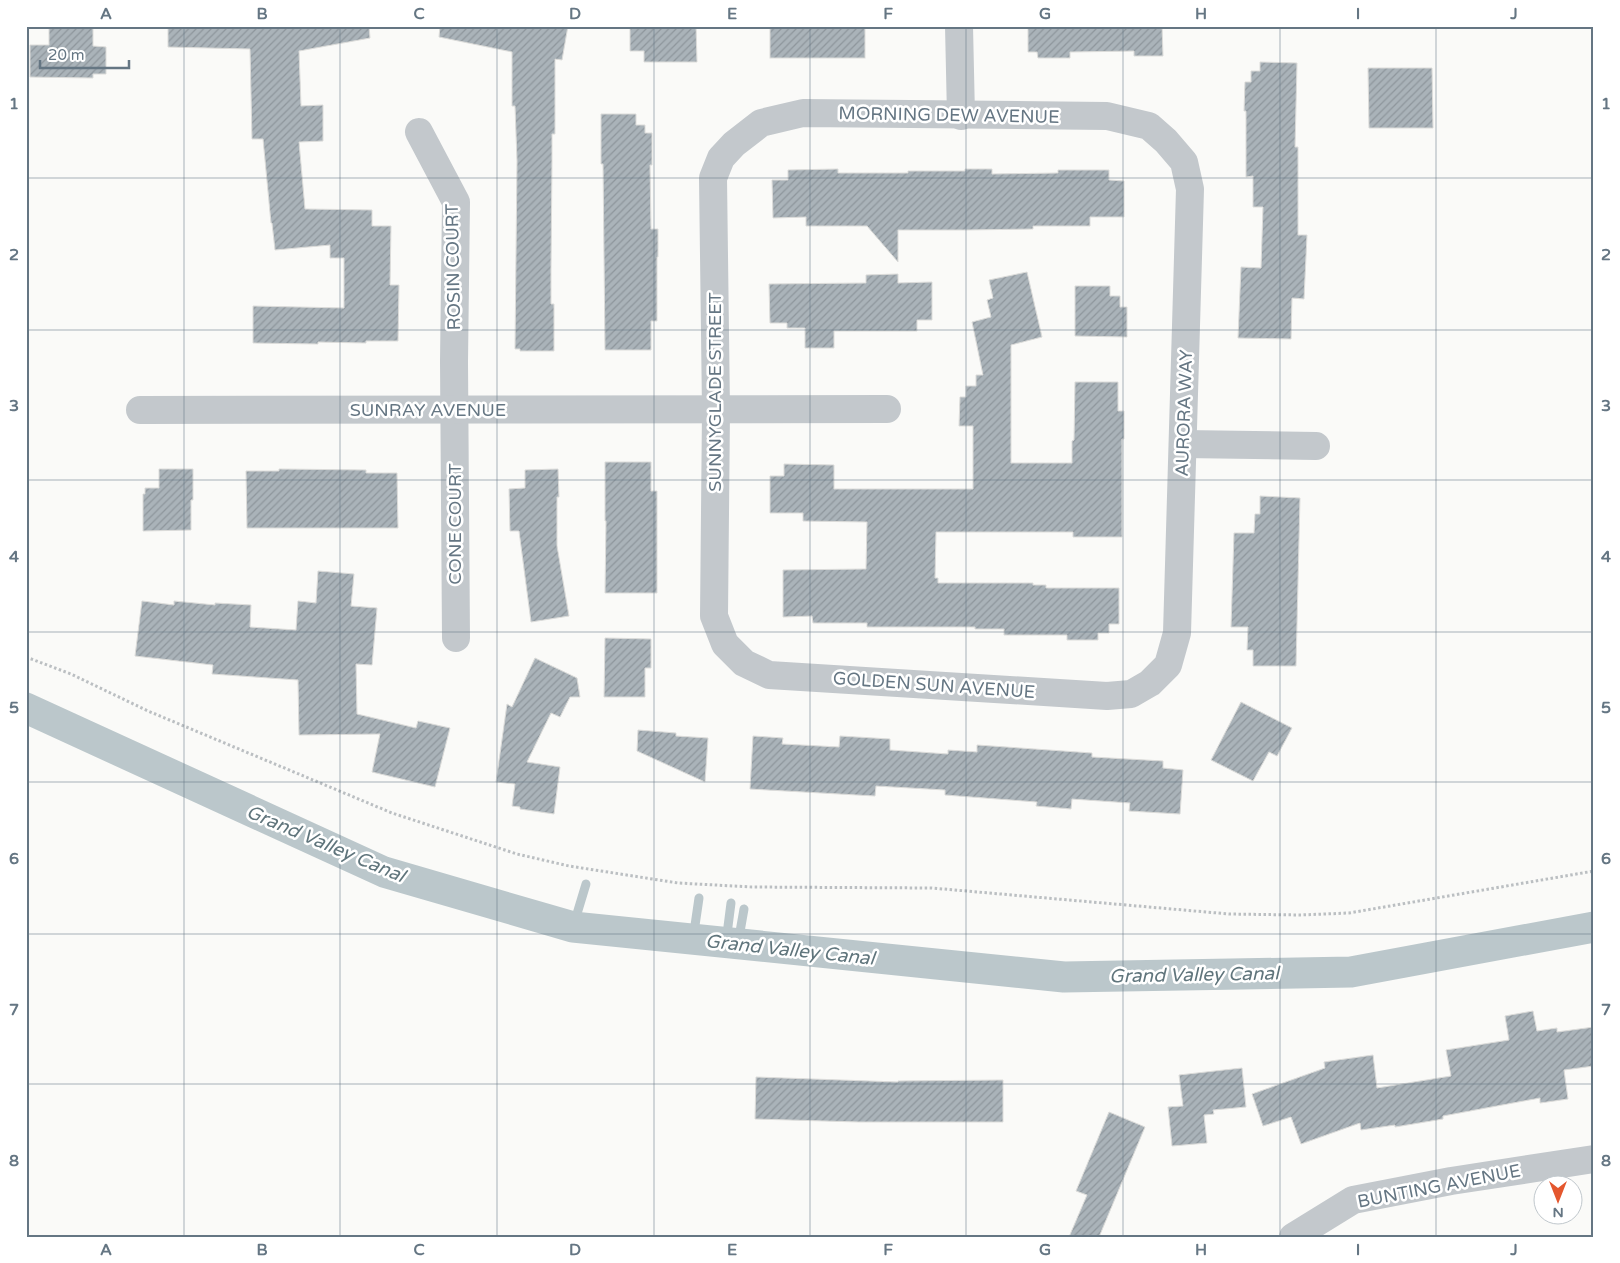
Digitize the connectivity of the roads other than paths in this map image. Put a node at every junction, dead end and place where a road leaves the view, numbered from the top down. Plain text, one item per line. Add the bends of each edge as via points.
1 (959, 26) edge
2 (961, 116) junction
3 (419, 132) dead end
4 (1166, 141) joint
5 (734, 144) joint
6 (455, 409) junction
7 (887, 409) dead end
8 (140, 410) dead end
9 (716, 410) junction
10 (1183, 444) junction
11 (1316, 446) dead end
12 (456, 638) dead end
13 (725, 644) joint
14 (1150, 683) joint
15 (1594, 1159) edge
16 (1292, 1237) edge

1 - 2 street
2 - 4 street, MORNING DEW AVENUE via 1107,116 1149,126
2 - 5 street, MORNING DEW AVENUE via 803,113 761,123
3 - 6 street, ROSIN COURT via 456,202
4 - 10 street, AURORA WAY via 1184,162 1190,189
5 - 9 street, SUNNYGLADE STREET via 721,158 713,178
6 - 8 street, SUNRAY AVENUE
6 - 9 street, SUNRAY AVENUE
6 - 12 street, CONE COURT
7 - 9 street, SUNRAY AVENUE
9 - 13 street, SUNNYGLADE STREET via 714,616
10 - 11 street
10 - 14 street, AURORA WAY via 1177,633 1168,664
13 - 14 street, GOLDEN SUN AVENUE via 744,662 769,675 1107,696 1131,694
15 - 16 street, BUNTING AVENUE via 1353,1200

